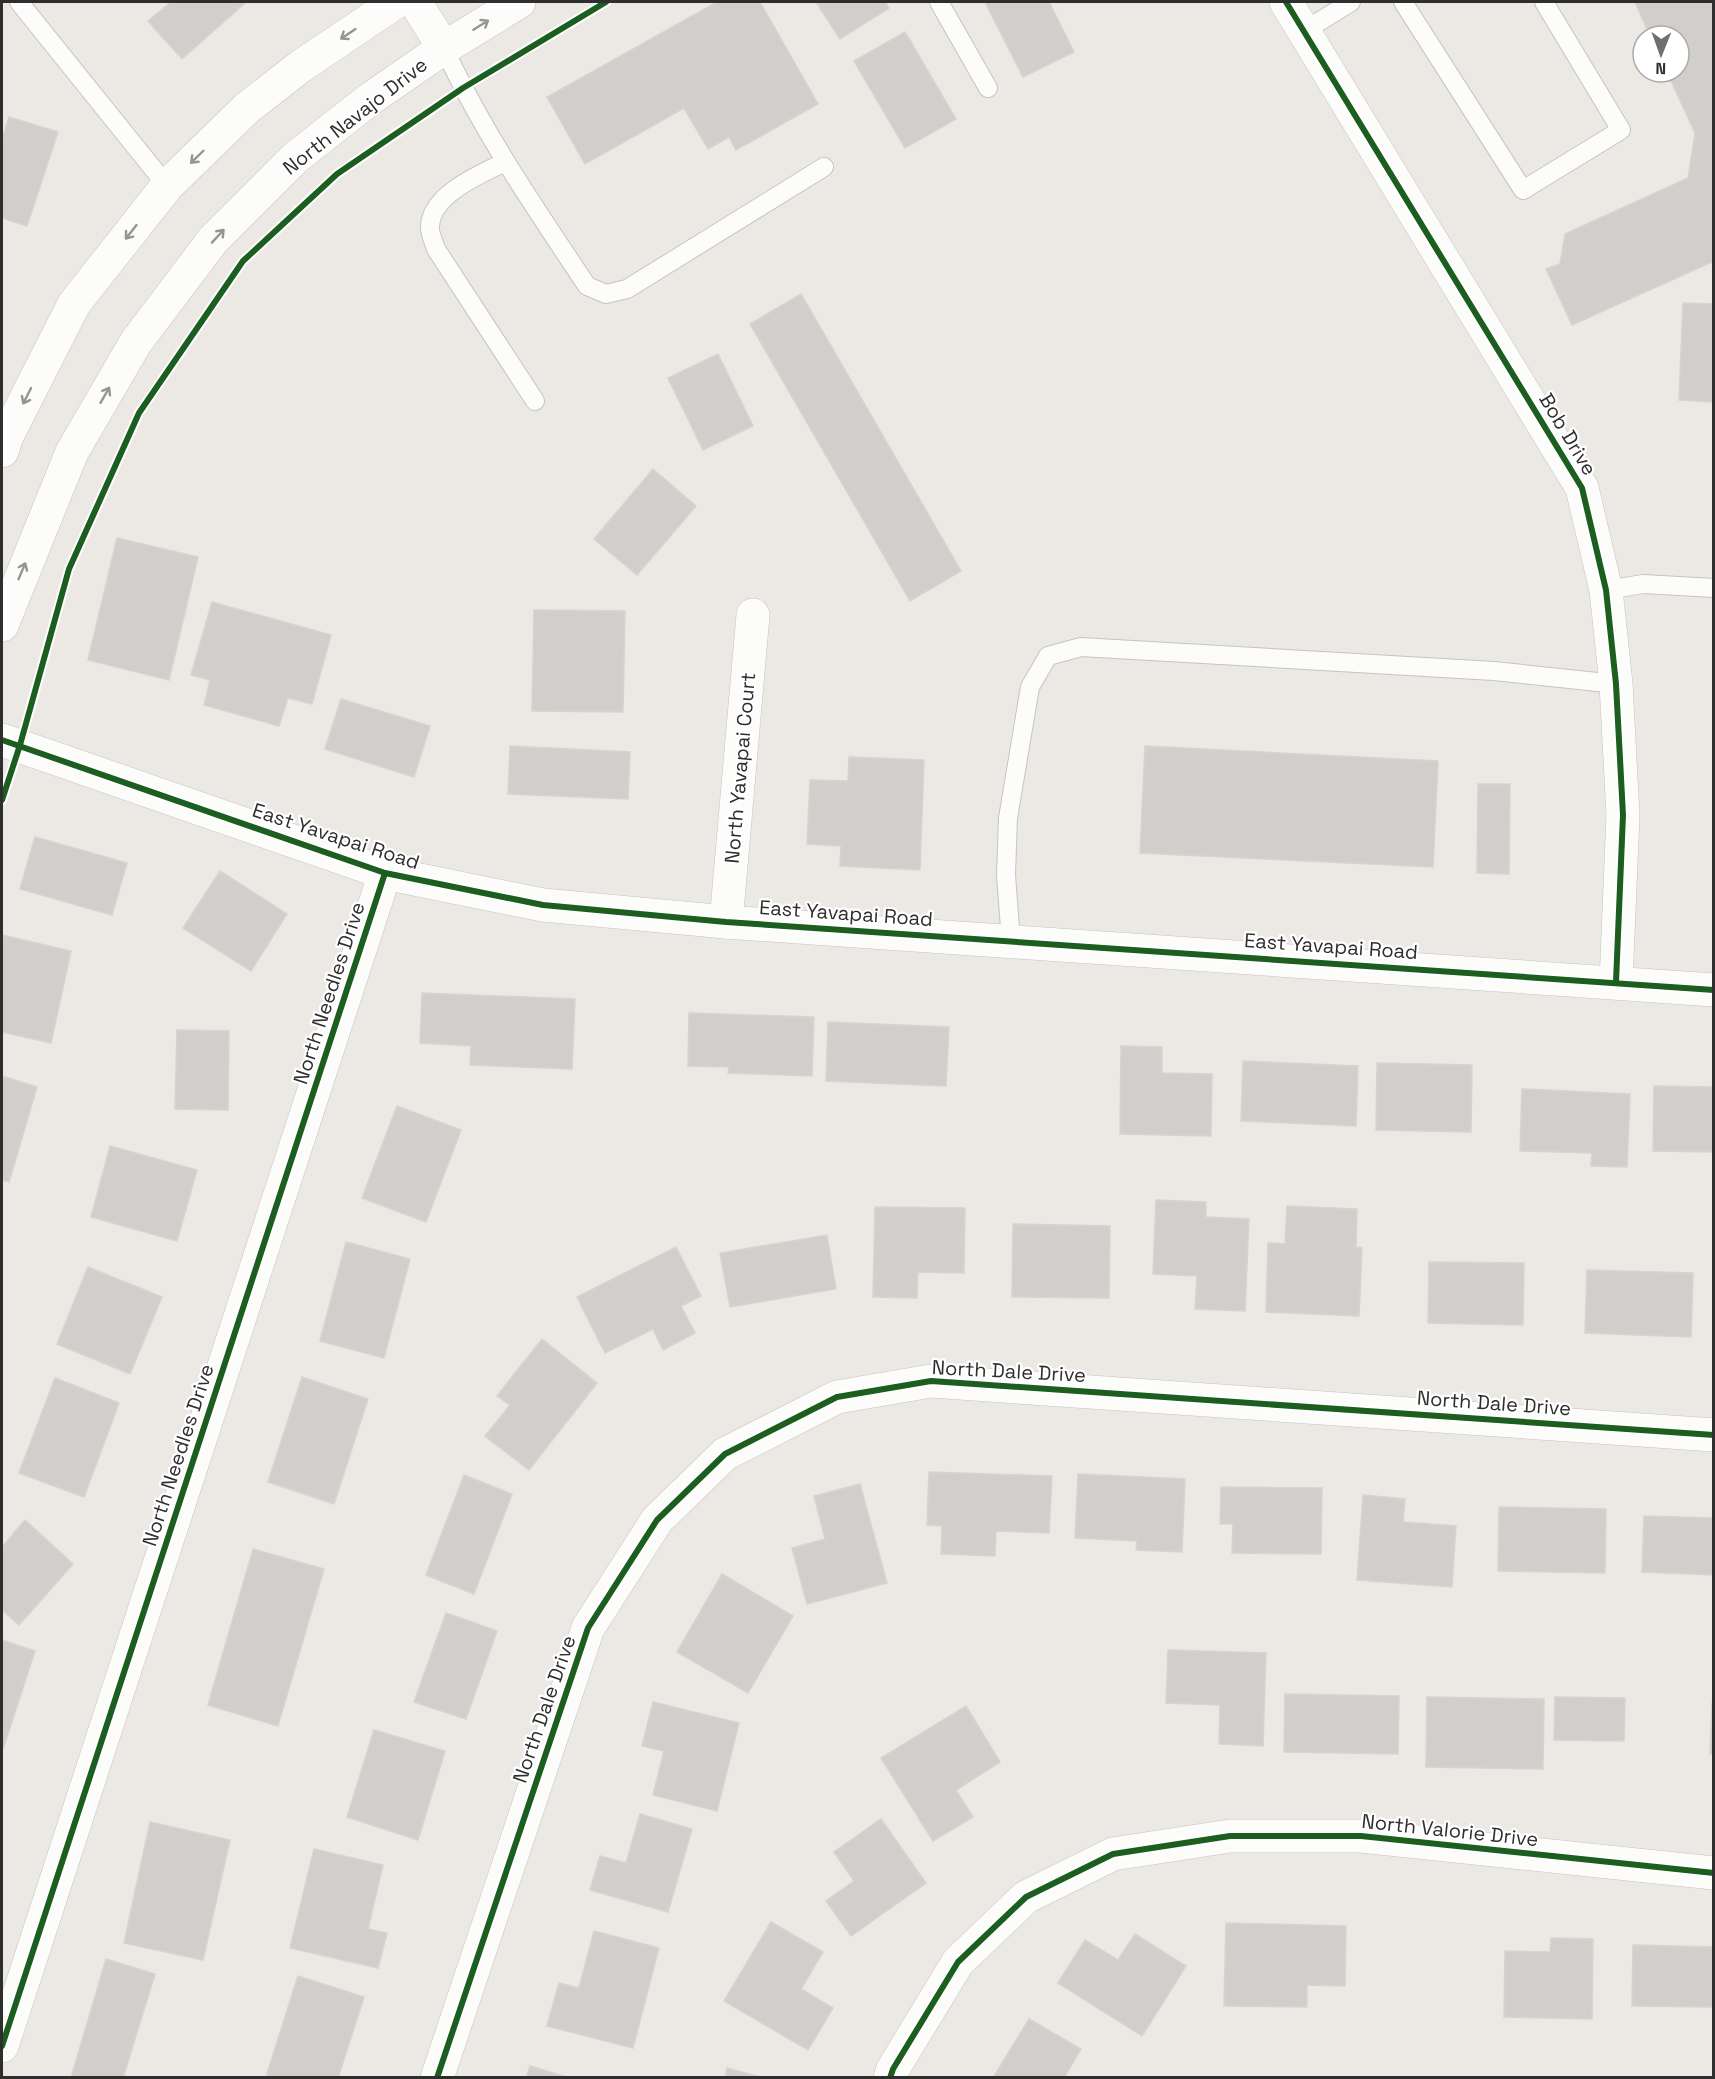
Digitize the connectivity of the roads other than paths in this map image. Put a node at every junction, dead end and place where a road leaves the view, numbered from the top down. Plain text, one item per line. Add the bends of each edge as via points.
1 (19, 2) edge
2 (396, 2) edge
3 (415, 2) edge
4 (519, 2) edge
5 (939, 2) edge
6 (1286, 2) edge
7 (1351, 2) edge
8 (1403, 2) edge
9 (1544, 2) edge
10 (1304, 31) junction
11 (444, 48) junction
12 (988, 88) dead end
13 (504, 162) junction
14 (824, 167) dead end
15 (167, 186) junction
16 (535, 402) dead end
17 (2, 451) edge
18 (1713, 588) edge
19 (1606, 590) junction
20 (753, 615) dead end
21 (2, 625) edge
22 (1616, 684) junction
23 (2, 740) edge
24 (385, 873) junction
25 (726, 922) junction
26 (1011, 941) junction
27 (1616, 982) junction
28 (1713, 990) edge
29 (1713, 1435) edge
30 (1713, 1874) edge
31 (2, 2046) edge
32 (437, 2078) edge
33 (890, 2078) edge

1 - 15 lane
2 -> 15 street via 247,108
3 - 11 street
11 -> 4 street, North Navajo Drive
5 - 12 lane
6 - 10 street, Bob Drive
7 - 10 lane
8 - 9 lane via 1522,190 1621,130
10 - 19 street, Bob Drive via 1582,488
11 - 13 lane
21 -> 11 street, North Navajo Drive via 72,452 136,342 213,240 295,158 369,99
13 - 14 lane via 587,286 606,294 627,290
13 - 16 lane via 465,182 436,207 429,228 436,249
15 -> 17 street via 74,304
18 - 19 lane via 1642,584
19 - 22 street, Bob Drive
20 - 25 street, North Yavapai Court
22 - 26 lane via 1494,671 1081,647 1047,656 1030,687 1008,818 1006,875
22 - 27 street, Bob Drive via 1623,815
23 - 24 street, East Yavapai Road
24 - 25 street, East Yavapai Road via 543,905
24 - 31 street, North Needles Drive
25 - 26 street, East Yavapai Road
26 - 27 street, East Yavapai Road
27 - 28 street, East Yavapai Road
29 - 32 street, North Dale Drive via 931,1381 837,1397 725,1454 657,1520 588,1628
30 - 33 street, North Valorie Drive via 1361,1836 1230,1836 1113,1854 1026,1897 958,1962

